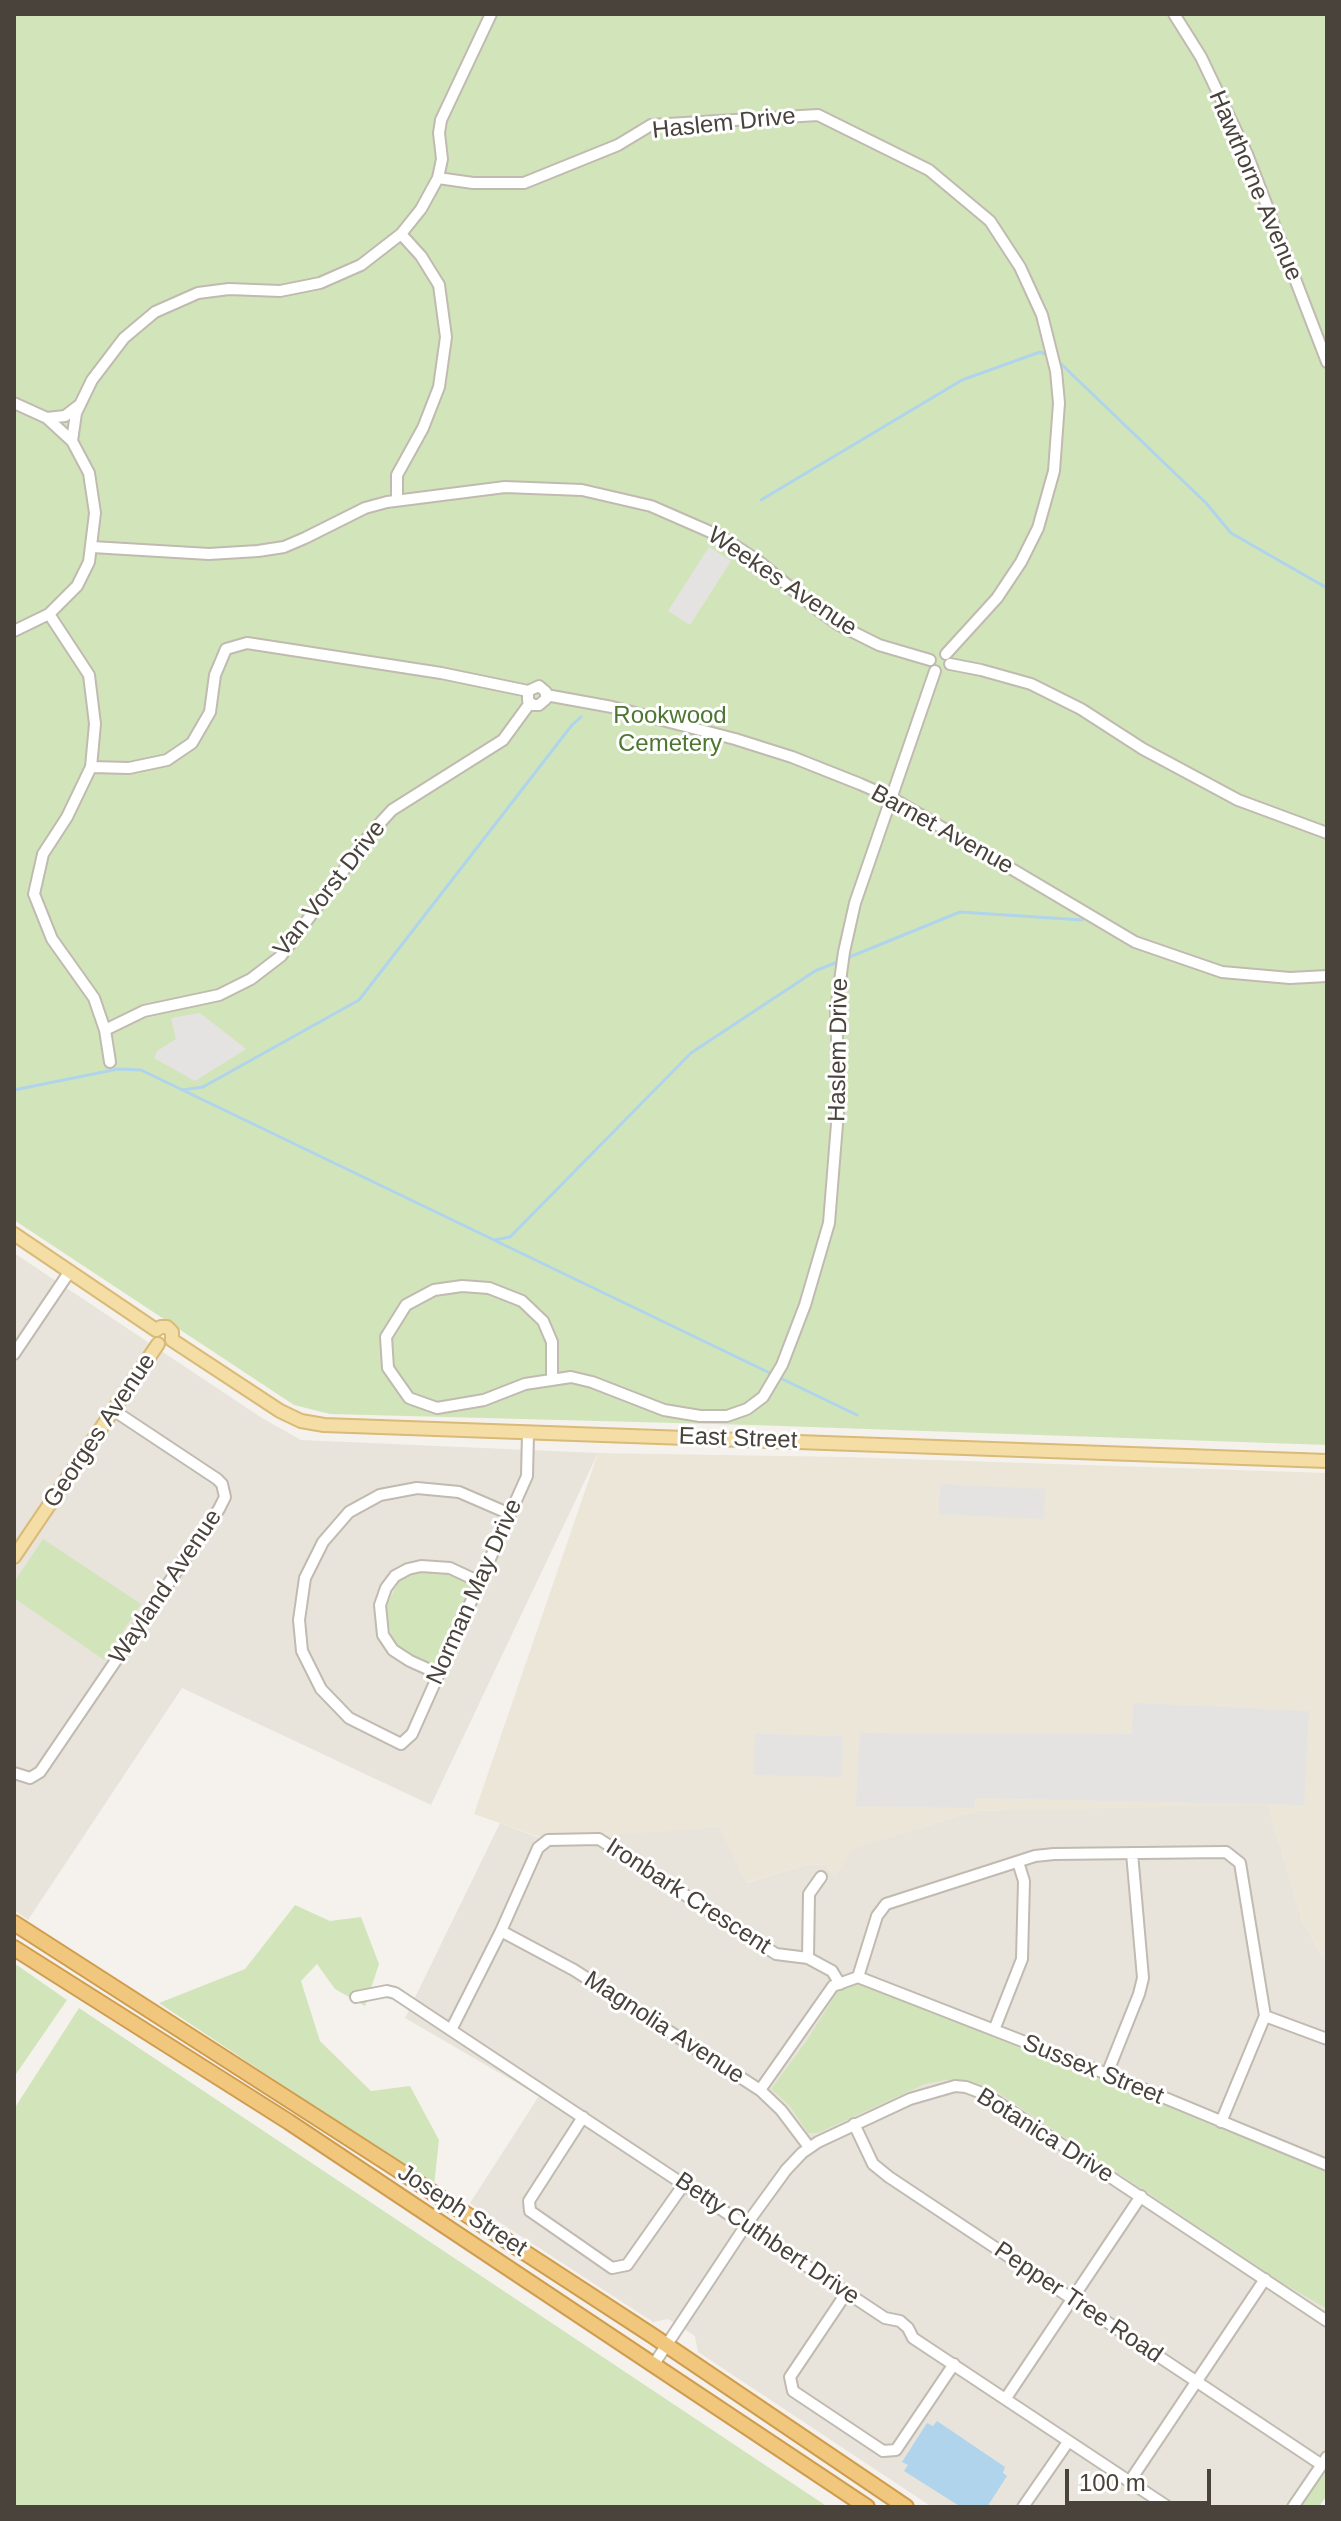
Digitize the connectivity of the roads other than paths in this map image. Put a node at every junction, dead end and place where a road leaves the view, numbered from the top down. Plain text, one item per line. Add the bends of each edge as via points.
1 (491, 14) edge
2 (1174, 14) edge
3 (438, 178) junction
4 (401, 234) junction
5 (1327, 362) edge
6 (14, 403) edge
7 (79, 405) junction
8 (47, 418) junction
9 (72, 441) junction
10 (397, 500) junction
11 (92, 547) junction
12 (49, 614) junction
13 (14, 631) edge
14 (948, 659) junction
15 (932, 666) junction
16 (528, 691) junction
17 (546, 695) junction
18 (530, 703) junction
19 (91, 767) junction
20 (892, 798) junction
21 (1327, 833) edge
22 (1327, 976) edge
23 (105, 1030) junction
24 (110, 1062) dead end
25 (14, 1234) edge
26 (70, 1271) junction
27 (156, 1330) junction
28 (172, 1340) junction
29 (158, 1344) junction
30 (14, 1354) edge
31 (552, 1378) junction
32 (113, 1410) junction
33 (528, 1433) junction
34 (1327, 1461) edge
35 (510, 1514) junction
36 (14, 1557) edge
37 (480, 1582) junction
38 (439, 1674) junction
39 (14, 1773) edge
40 (1132, 1853) junction
41 (1018, 1862) junction
42 (821, 1877) dead end
43 (14, 1923) edge
44 (501, 1931) junction
45 (14, 1948) edge
46 (808, 1958) junction
47 (858, 1977) junction
48 (840, 1984) junction
49 (356, 1997) dead end
50 (1265, 2016) junction
51 (451, 2030) junction
52 (994, 2030) junction
53 (1327, 2039) edge
54 (1107, 2074) junction
55 (760, 2090) junction
56 (583, 2117) junction
57 (1221, 2122) junction
58 (854, 2124) junction
59 (809, 2147) junction
60 (1327, 2165) edge
61 (684, 2184) junction
62 (1141, 2196) junction
63 (746, 2225) junction
64 (1265, 2279) junction
65 (847, 2292) junction
66 (1071, 2299) junction
67 (1327, 2321) edge
68 (666, 2345) junction
69 (654, 2364) junction
70 (954, 2364) junction
71 (1196, 2381) junction
72 (1006, 2398) junction
73 (1068, 2442) junction
74 (1324, 2461) edge
75 (1130, 2481) junction
76 (867, 2507) edge
77 (906, 2507) edge
78 (1023, 2507) edge
79 (1168, 2507) edge
80 (1293, 2507) edge

1 - 3 street via 441,120
2 - 5 street, Hawthorne Avenue via 1201,57 1247,154
3 - 4 street
3 - 14 street, Haslem Drive via 524,183 618,145 651,125 818,115 929,170 990,221 1020,267 1051,349 1059,403 1054,471 1038,528 1021,562
4 - 7 street via 361,265 320,283 280,291 206,292 168,305 124,338
4 - 10 street via 439,285 446,337 439,387 397,475
6 - 8 street
7 - 8 street via 65,416
7 - 9 street
8 - 9 street
9 - 11 street via 91,484
10 - 11 street, Weekes Avenue via 365,508 284,547 172,553
10 - 15 street, Weekes Avenue via 528,486 637,502 722,537 852,632
11 - 12 street via 77,586
12 - 13 street
12 - 19 street via 89,675 95,724
14 - 15 street via 936,653
14 - 15 street via 944,672
14 - 21 street via 1031,684 1238,800
15 - 20 street, Haslem Drive
16 - 17 street, Barnet Avenue via 539,686
16 - 18 street
16 - 19 street, Barnet Avenue via 247,643 226,649 215,675 210,712 192,743 167,760 129,768
17 - 18 street via 545,702
17 - 20 street, Barnet Avenue via 761,747
18 - 23 street, Van Vorst Drive via 503,740 392,810 281,956 219,995 144,1011
19 - 23 street via 43,854 34,894 52,939 94,998
20 - 22 street, Barnet Avenue via 1135,942 1222,972
20 - 31 street, Haslem Drive via 855,903 841,967 836,1010 839,1099 829,1223 805,1305 772,1384 747,1409 700,1416 664,1410 592,1382
23 - 24 street
25 - 26 main road
26 - 27 main road
26 - 30 street
27 - 28 main road via 169,1328
27 - 29 main road
28 - 29 main road
28 - 33 main road, East Street via 301,1421
29 - 32 main road, Georges Avenue
31 - 31 street via 552,1342 543,1321 522,1301 489,1288 434,1290 406,1305 386,1337 388,1368 409,1398 437,1408 484,1400
32 - 36 main road, Georges Avenue
32 - 39 street, Wayland Avenue via 217,1479 225,1497 44,1768 30,1778
33 - 34 main road, East Street
33 - 35 street, Norman May Drive via 527,1476
35 - 37 street, Norman May Drive
35 - 38 street, Norman May Drive via 459,1492 417,1488 380,1495 349,1512 323,1542 305,1578 299,1620 302,1651 321,1689 349,1718 401,1744 412,1734
37 - 38 street, Norman May Drive
37 - 38 street via 435,1565 408,1569 386,1588 380,1605 383,1635 393,1650
40 - 41 street via 1054,1854
40 - 50 street via 1226,1852 1240,1863
40 - 54 street via 1143,1978
41 - 47 street via 886,1904 877,1916
41 - 52 street via 1024,1881 1022,1959
42 - 46 street via 809,1894
43 - 68 highway, Joseph Street
44 - 46 street, Ironbark Crescent via 538,1848 548,1840 599,1839 776,1954
44 - 51 street, Ironbark Crescent
44 - 55 street, Magnolia Avenue via 574,1970
45 - 69 highway, Joseph Street
46 - 48 street, Ironbark Crescent via 832,1971
47 - 48 street
47 - 52 street, Sussex Street
48 - 55 street via 833,1986
49 - 51 street, Betty Cuthbert Drive via 395,1993
50 - 53 street
50 - 57 street
51 - 56 street, Betty Cuthbert Drive
52 - 54 street, Sussex Street
54 - 57 street, Sussex Street
55 - 59 street, Magnolia Avenue
56 - 61 street, Betty Cuthbert Drive
56 - 61 street via 529,2201 530,2211 612,2268 627,2265
57 - 60 street, Sussex Street
58 - 59 street, Botanica Drive
58 - 62 street, Botanica Drive via 930,2092 966,2087 987,2095
58 - 66 street, Pepper Tree Road via 873,2164 889,2177
59 - 63 street, Botanica Drive
61 - 63 street, Betty Cuthbert Drive
62 - 64 street, Botanica Drive
62 - 66 street
63 - 65 street, Betty Cuthbert Drive
63 - 68 street, Botanica Drive
64 - 67 street, Botanica Drive
64 - 71 street
65 - 70 street, Betty Cuthbert Drive via 885,2318 900,2321 913,2338
65 - 70 street via 790,2377 793,2391 883,2451 896,2450
66 - 71 street, Pepper Tree Road
66 - 72 street
68 - 69 street, Botanica Drive
68 - 77 highway, Joseph Street
69 - 76 highway, Joseph Street
70 - 72 street, Betty Cuthbert Drive
71 - 74 street, Pepper Tree Road
71 - 75 street
72 - 73 street, Betty Cuthbert Drive
73 - 75 street, Betty Cuthbert Drive
73 - 78 street
74 - 80 street
75 - 79 street, Betty Cuthbert Drive

